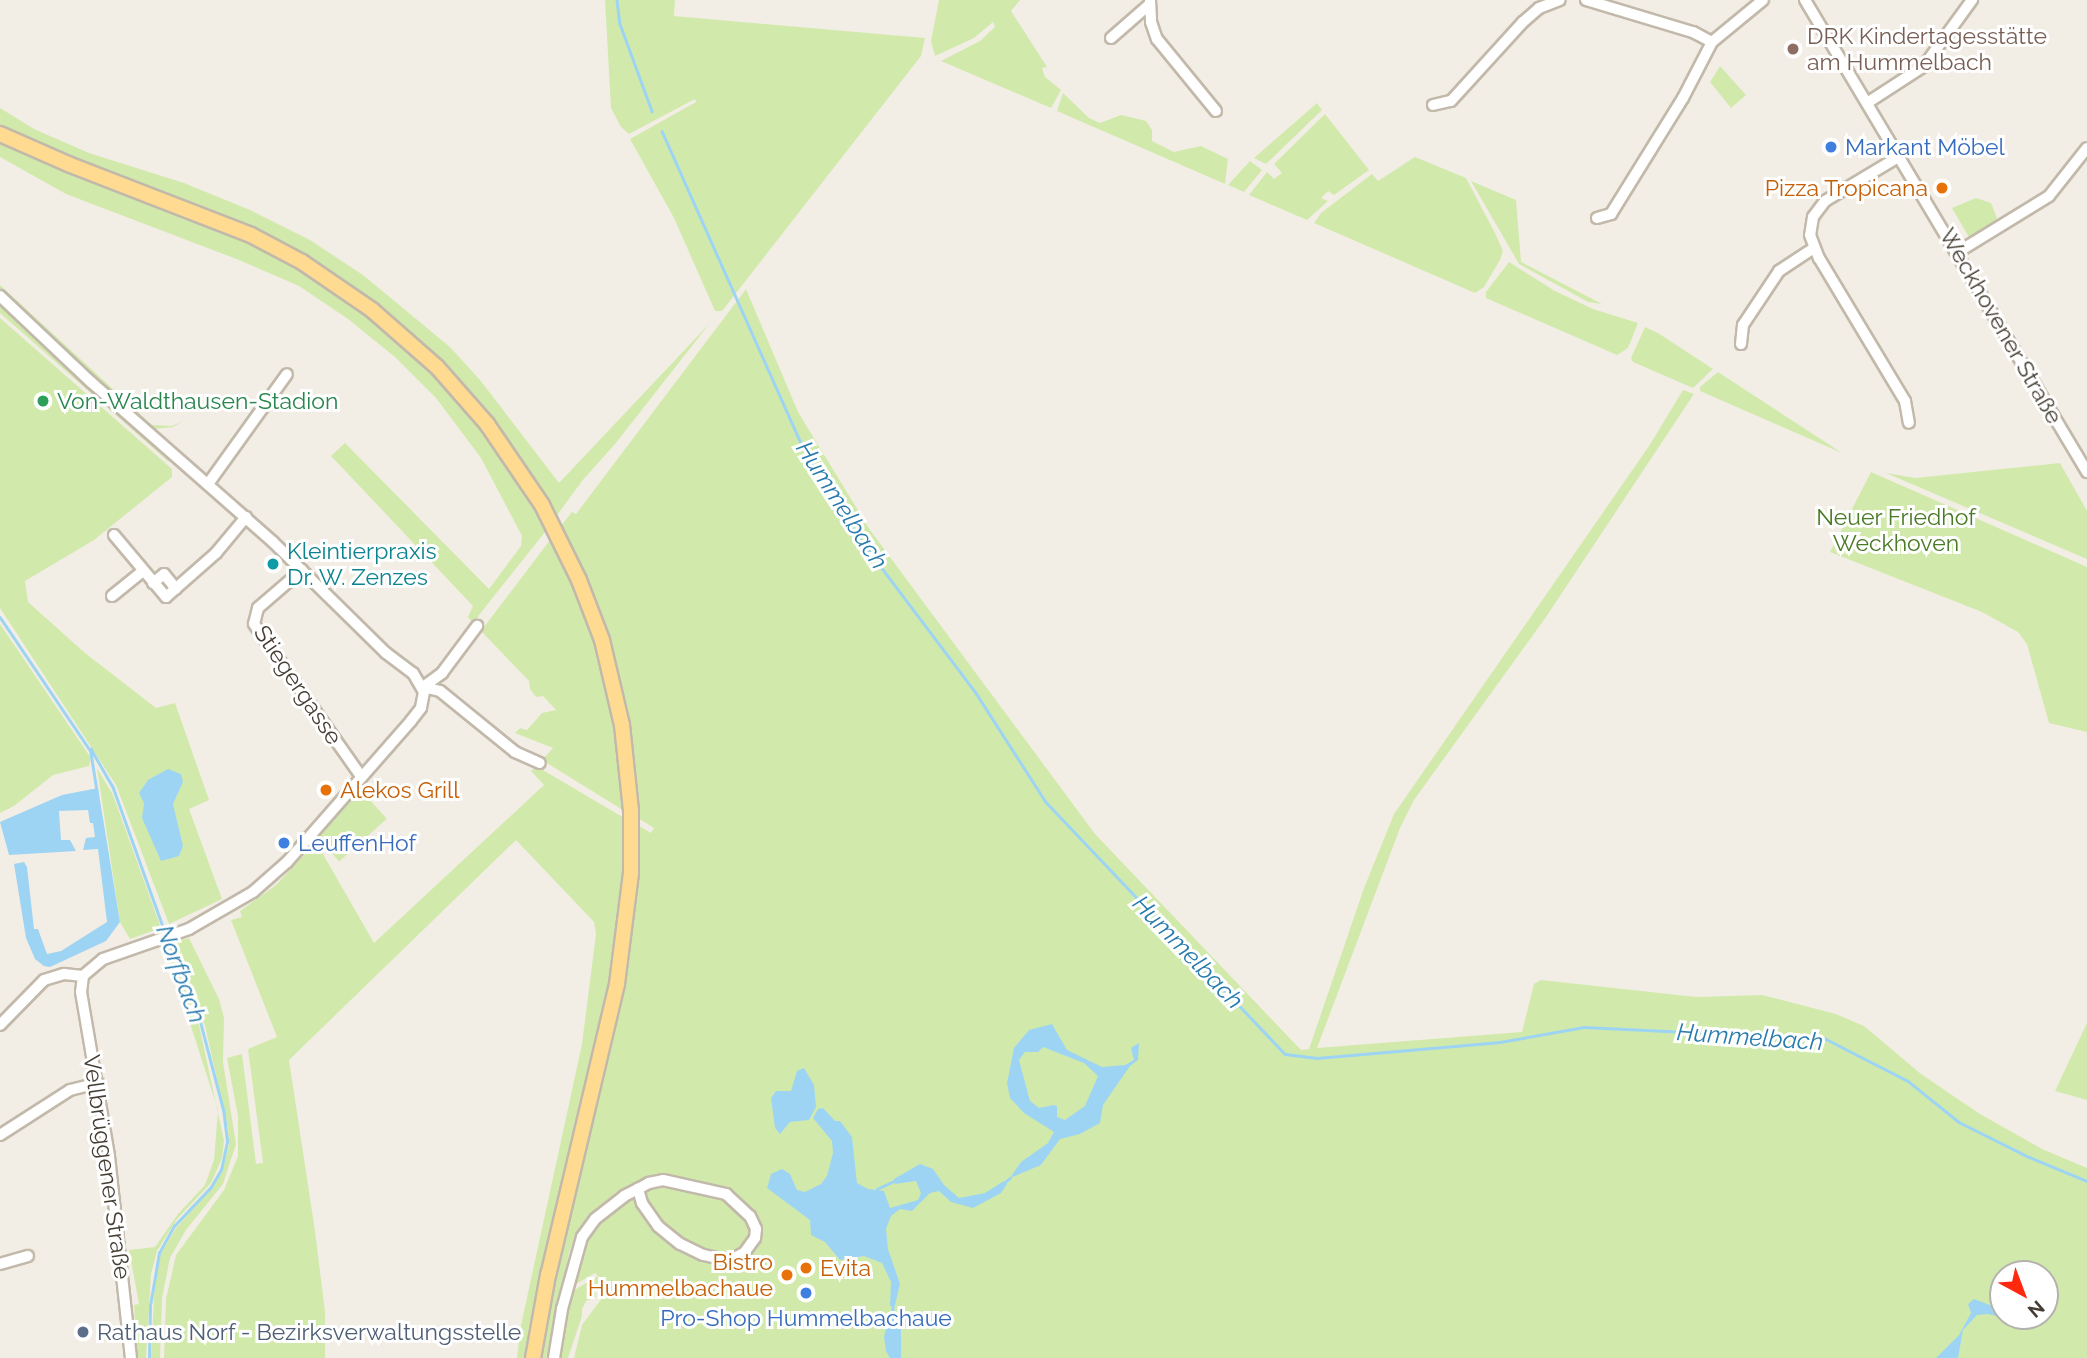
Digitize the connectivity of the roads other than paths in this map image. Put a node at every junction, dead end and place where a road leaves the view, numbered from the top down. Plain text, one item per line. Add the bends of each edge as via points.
1 (1560, 0) edge
2 (1586, 0) edge
3 (1763, 0) edge
4 (1805, 0) edge
5 (1972, 0) edge
6 (1150, 2) edge
7 (1111, 37) dead end
8 (1712, 42) junction
9 (1867, 103) junction
10 (1433, 105) dead end
11 (1216, 111) dead end
12 (0, 134) edge
13 (2087, 148) edge
14 (1899, 156) junction
15 (1597, 218) dead end
16 (1814, 248) junction
17 (1958, 251) junction
18 (0, 296) edge
19 (1741, 344) dead end
20 (288, 374) dead end
21 (1909, 423) dead end
22 (2087, 472) edge
23 (208, 484) junction
24 (246, 517) junction
25 (114, 535) dead end
26 (302, 569) junction
27 (143, 571) junction
28 (112, 596) dead end
29 (477, 626) dead end
30 (423, 693) junction
31 (540, 763) dead end
32 (360, 775) junction
33 (83, 976) junction
34 (0, 1025) edge
35 (97, 1083) junction
36 (0, 1135) edge
37 (638, 1189) junction
38 (28, 1256) dead end
39 (0, 1264) edge
40 (131, 1358) edge
41 (533, 1358) edge
42 (554, 1358) edge

1 - 10 street via 1539,8 1523,22 1451,101
2 - 8 street
3 - 8 street
4 - 9 street, Weckhovener Straße
5 - 9 street via 1929,61
6 - 7 street
6 - 11 street via 1157,39
8 - 15 street via 1611,214
9 - 14 street, Weckhovener Straße
12 - 41 main road via 251,235 302,262 372,310 437,367 487,424 542,505 579,580 602,640 622,725 631,811 631,873 617,984 548,1275
13 - 17 street via 2043,200
14 - 16 street via 1820,206 1810,230
14 - 17 street, Weckhovener Straße
16 - 19 street via 1779,271 1742,326
16 - 21 street via 1905,401
17 - 22 street, Weckhovener Straße
18 - 23 street
20 - 23 street
23 - 24 street
24 - 26 street
24 - 27 street via 216,553 166,597
25 - 27 street
26 - 30 street via 386,653 416,676
26 - 32 street, Stiegergasse via 258,608 254,624
27 - 28 street
29 - 30 street
30 - 31 street via 440,691 515,752
30 - 32 street via 418,712
32 - 33 street via 274,874 225,911 103,959
33 - 34 street via 64,974 44,980
33 - 35 street, Vellbrüggener Straße via 81,992
35 - 36 street via 70,1090
35 - 40 street, Vellbrüggener Straße
37 - 37 street via 658,1226 703,1255 734,1258 744,1253 755,1237 750,1216 726,1194 663,1180
37 - 42 street via 598,1216 582,1237
38 - 39 street

